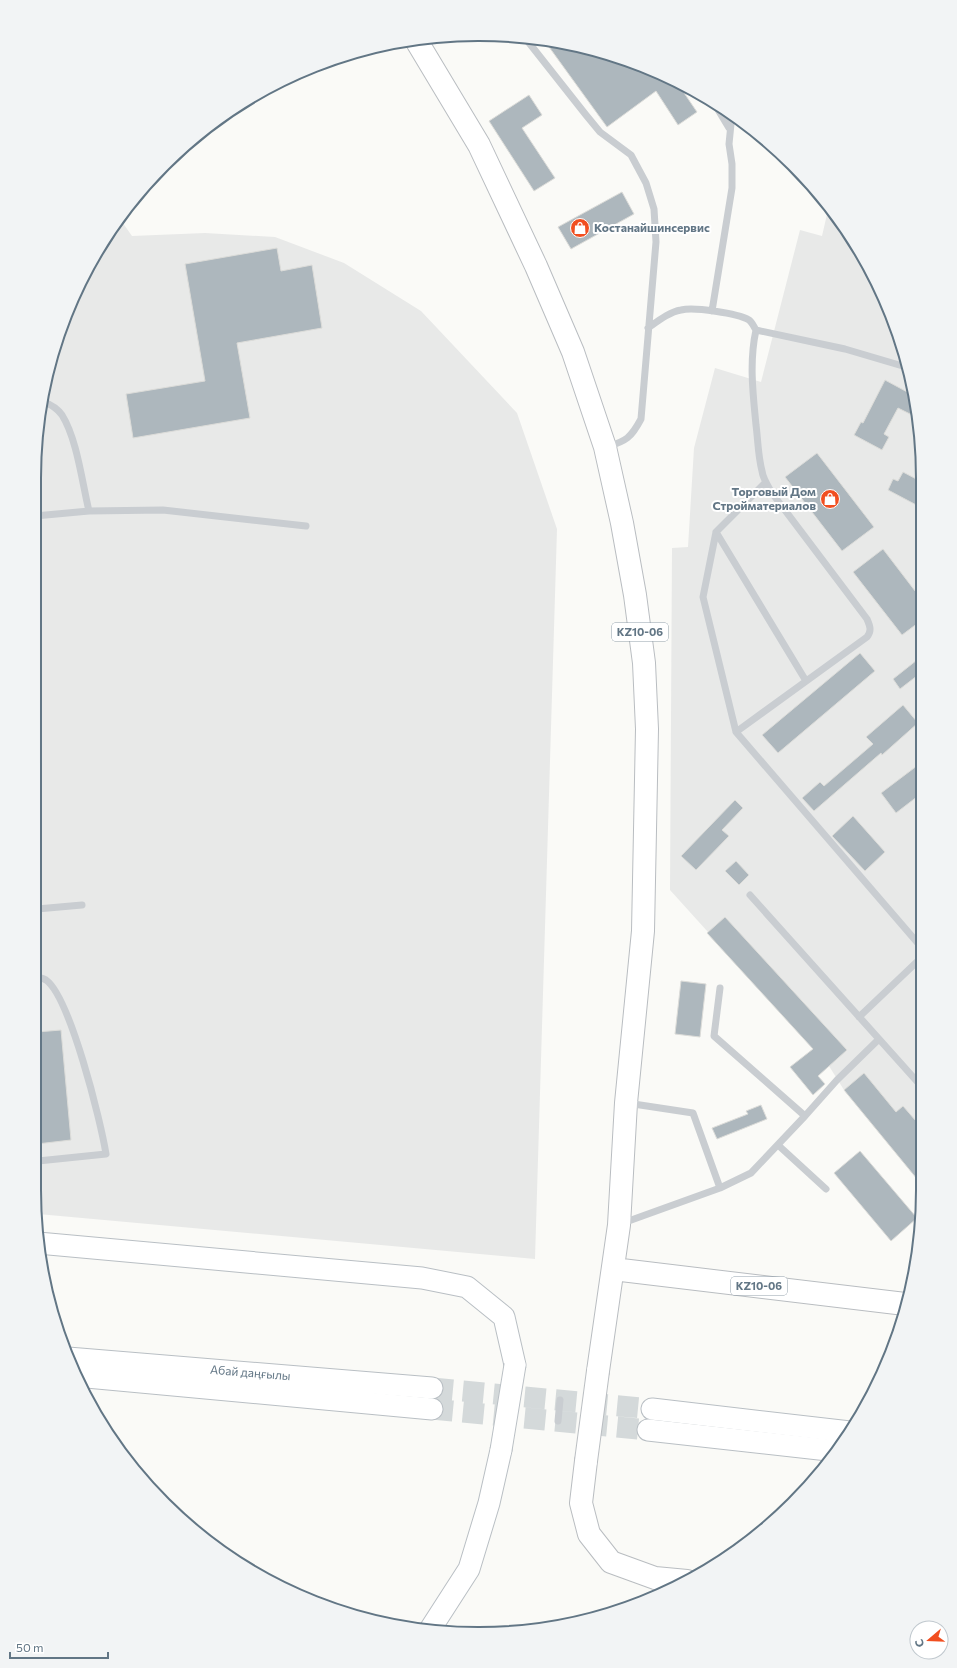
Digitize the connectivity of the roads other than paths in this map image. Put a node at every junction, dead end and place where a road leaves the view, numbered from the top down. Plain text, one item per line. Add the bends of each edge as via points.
1 (530, 44) edge
2 (419, 45) edge
3 (721, 115) edge
4 (731, 121) edge
5 (730, 128) junction
6 (712, 311) junction
7 (648, 328) junction
8 (756, 330) junction
9 (901, 366) edge
10 (48, 403) edge
11 (605, 447) junction
12 (765, 483) junction
13 (89, 511) junction
14 (41, 515) edge
15 (306, 526) dead end
16 (716, 532) junction
17 (806, 681) junction
18 (736, 732) junction
19 (750, 895) dead end
20 (82, 905) dead end
21 (41, 908) edge
22 (916, 941) edge
23 (916, 963) edge
24 (41, 978) edge
25 (720, 988) dead end
26 (859, 1017) junction
27 (879, 1039) junction
28 (916, 1080) edge
29 (626, 1103) junction
30 (806, 1116) junction
31 (778, 1145) junction
32 (41, 1161) edge
33 (720, 1188) junction
34 (826, 1189) dead end
35 (619, 1225) junction
36 (45, 1244) edge
37 (613, 1269) junction
38 (901, 1304) edge
39 (75, 1359) edge
40 (83, 1377) edge
41 (432, 1388) tunnel mouth
42 (560, 1400) dead end
43 (652, 1409) tunnel mouth
44 (432, 1410) tunnel mouth
45 (558, 1421) dead end
46 (648, 1430) tunnel mouth
47 (843, 1431) edge
48 (830, 1450) edge
49 (667, 1584) edge
50 (656, 1586) edge
51 (433, 1624) edge

1 - 7 lane via 600,132 630,155 646,183 654,209 656,242
2 - 11 highway, KZ10-06 via 479,145 536,266 573,352
3 - 5 lane
4 - 5 lane
5 - 6 lane via 732,188
6 - 7 lane via 681,310 667,315
6 - 8 lane via 750,321
7 - 11 lane via 641,420 634,433 621,442
8 - 9 lane via 845,349
8 - 12 lane via 753,343 753,383 760,459
10 - 13 lane via 62,414 73,442
11 - 29 highway, KZ10-06 via 635,595 644,663 647,729 643,931
12 - 16 lane
12 - 17 lane via 867,619 870,628 867,637
13 - 14 lane
13 - 15 lane via 163,510
16 - 17 lane
16 - 18 lane via 703,597
17 - 18 lane
18 - 22 lane
19 - 26 lane
20 - 21 lane
23 - 26 lane
24 - 32 lane via 53,988 71,1023 102,1128 106,1154
25 - 30 lane via 714,1036
26 - 27 lane
27 - 28 lane
27 - 30 lane via 837,1080
29 - 33 lane via 693,1113
29 - 35 highway, KZ10-06
30 - 31 lane
31 - 33 lane via 752,1173
31 - 34 lane
33 - 35 lane
35 - 37 highway, KZ10-06
36 - 51 main road, bridge via 422,1278 467,1287 504,1317 515,1365 489,1503 469,1569
37 - 38 highway, KZ10-06
37 - 50 highway, KZ10-06, bridge via 581,1503 589,1534 611,1562
39 - 41 main road, Абай даңғылы
40 - 44 main road, Абай даңғылы
42 - 45 lane
43 - 47 main road
46 - 48 main road
49 - 50 highway, KZ10-06

